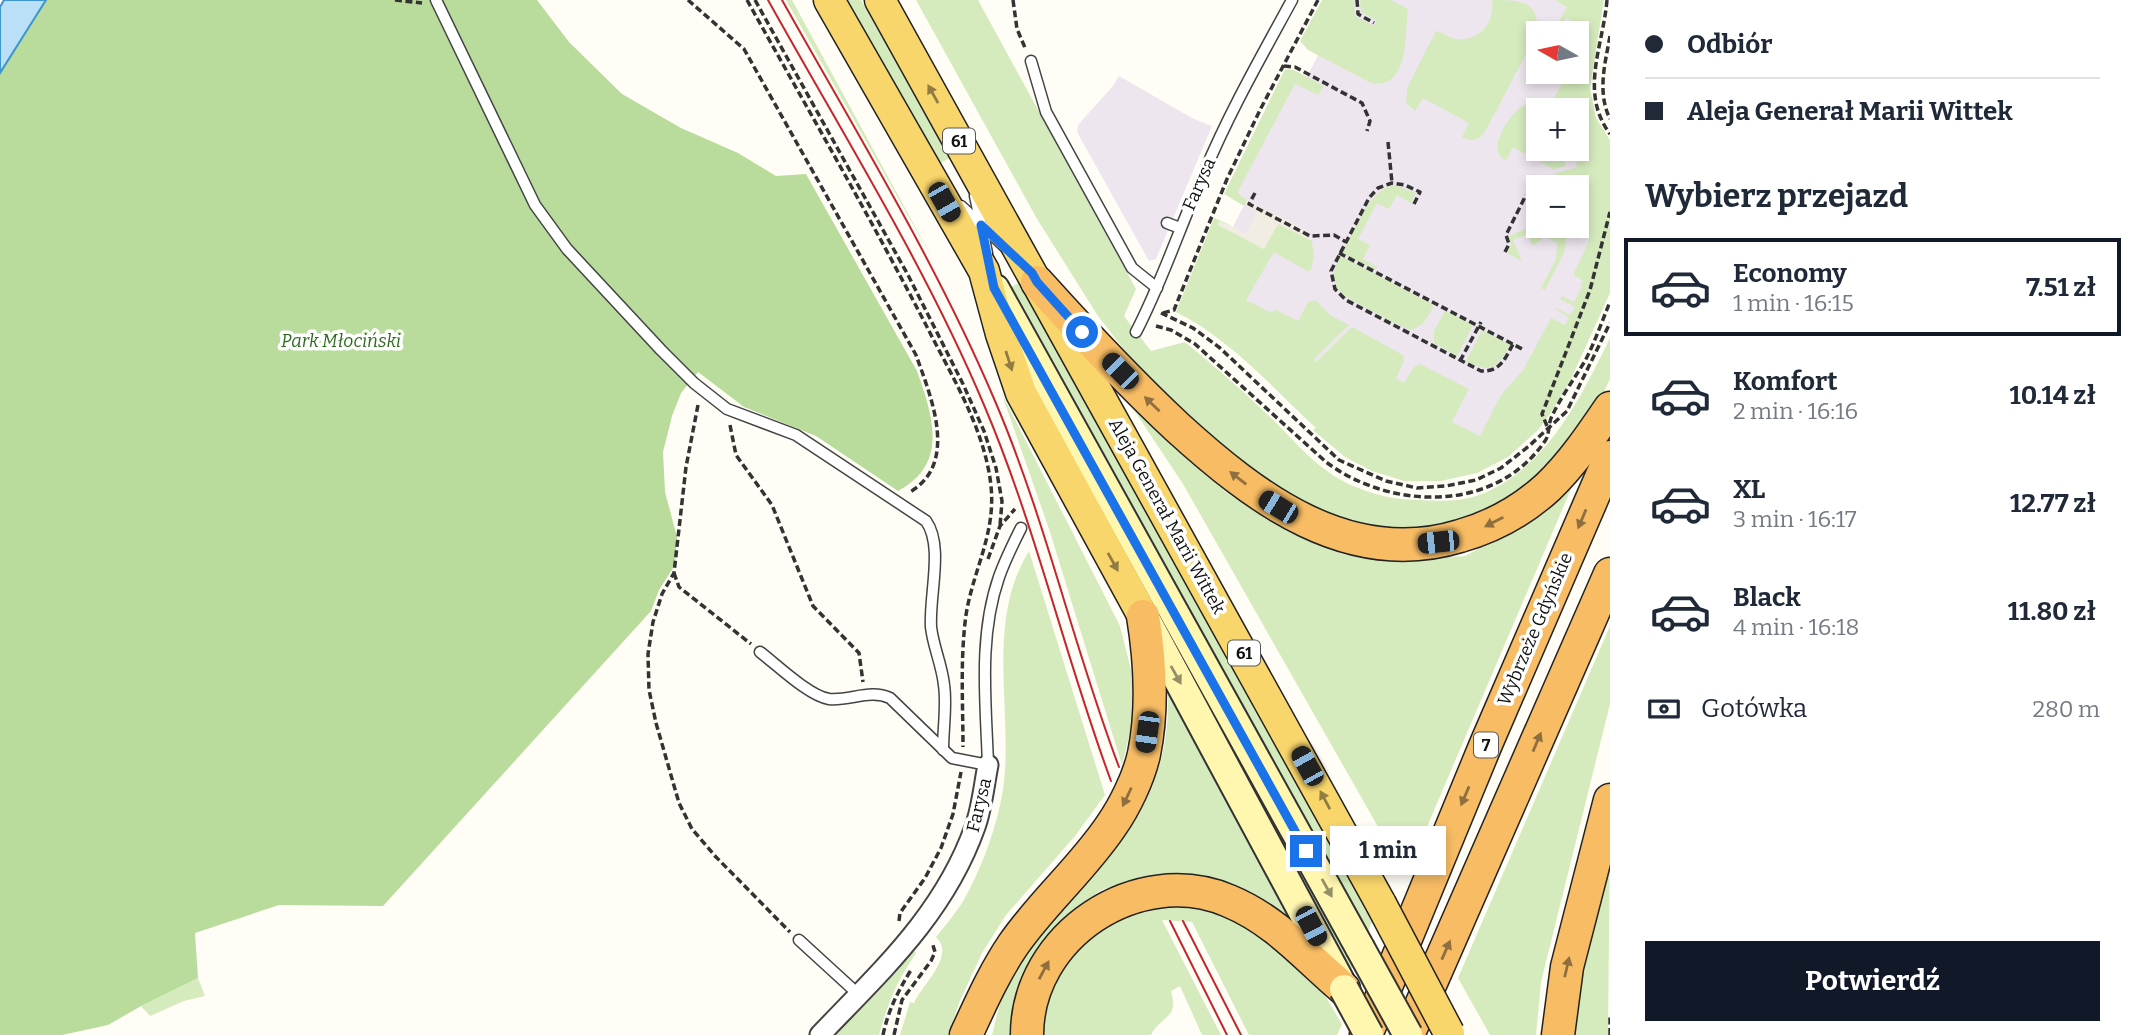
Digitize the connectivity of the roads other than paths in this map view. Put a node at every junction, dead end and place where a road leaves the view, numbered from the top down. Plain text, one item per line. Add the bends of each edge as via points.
1 (829, 0) edge
2 (880, 0) edge
3 (1292, 0) edge
4 (437, 3) edge
5 (1031, 61) road end
6 (966, 155) junction
7 (931, 178) junction
8 (1167, 223) dead end
9 (981, 225) junction
10 (1180, 228) junction
11 (1034, 277) junction
12 (989, 280) junction
13 (1157, 288) junction
14 (1136, 332) dead end
15 (1610, 408) edge
16 (1610, 457) edge
17 (1021, 528) dead end
18 (1610, 574) edge
19 (1143, 615) junction
20 (760, 652) road end
21 (943, 750) junction
22 (988, 765) junction
23 (1610, 800) edge
24 (799, 940) road end
25 (1344, 989) junction
26 (986, 992) junction
27 (859, 994) junction
28 (1449, 1034) edge
29 (820, 1035) edge
30 (966, 1035) edge
31 (976, 1035) edge
32 (1027, 1035) edge
33 (1367, 1035) edge
34 (1408, 1035) edge
35 (1558, 1035) edge

1 - 7 main road, 61
6 -> 2 main road, Aleja Generał Marii Wittek / 61
3 - 10 lane, Farysa via 1239,98
4 - 21 lane via 535,205 567,249 694,383 727,409 796,435 926,521 935,543 931,631 945,687
5 - 13 lane via 1046,112 1132,268
6 - 9 lane
6 - 11 main road, Aleja Generał Marii Wittek / 61
7 - 9 lane
7 - 12 main road, 61
8 - 10 lane
9 - 11 lane
9 - 12 lane
10 - 13 lane, Farysa
15 -> 11 highway via 1546,489 1489,526 1416,544 1351,538 1316,527 1278,507 1221,465 1150,402
28 -> 11 main road, Aleja Generał Marii Wittek / 61, bridge
12 -> 19 main road, 61 via 1000,334 1021,393
12 -> 34 main road, bridge
13 - 14 lane, Farysa
16 -> 33 highway, Wybrzeże Gdyńskie / 7
17 - 22 lane, Farysa via 998,579 986,632
34 -> 18 highway
19 -> 25 main road, 61
19 -> 26 highway via 1147,732 1144,756 1127,798 1112,826 1012,946
20 - 21 lane via 824,698 877,694 890,698
21 - 22 lane via 952,758
22 - 27 street, Farysa via 976,824 949,887 919,930
35 -> 23 highway via 1567,967
24 - 27 lane
32 -> 25 highway via 1037,982 1064,941 1110,905 1148,894 1204,894 1241,907 1291,939
25 - 33 main road, 61, bridge
26 - 30 highway
26 - 31 highway
27 - 29 street, Farysa

